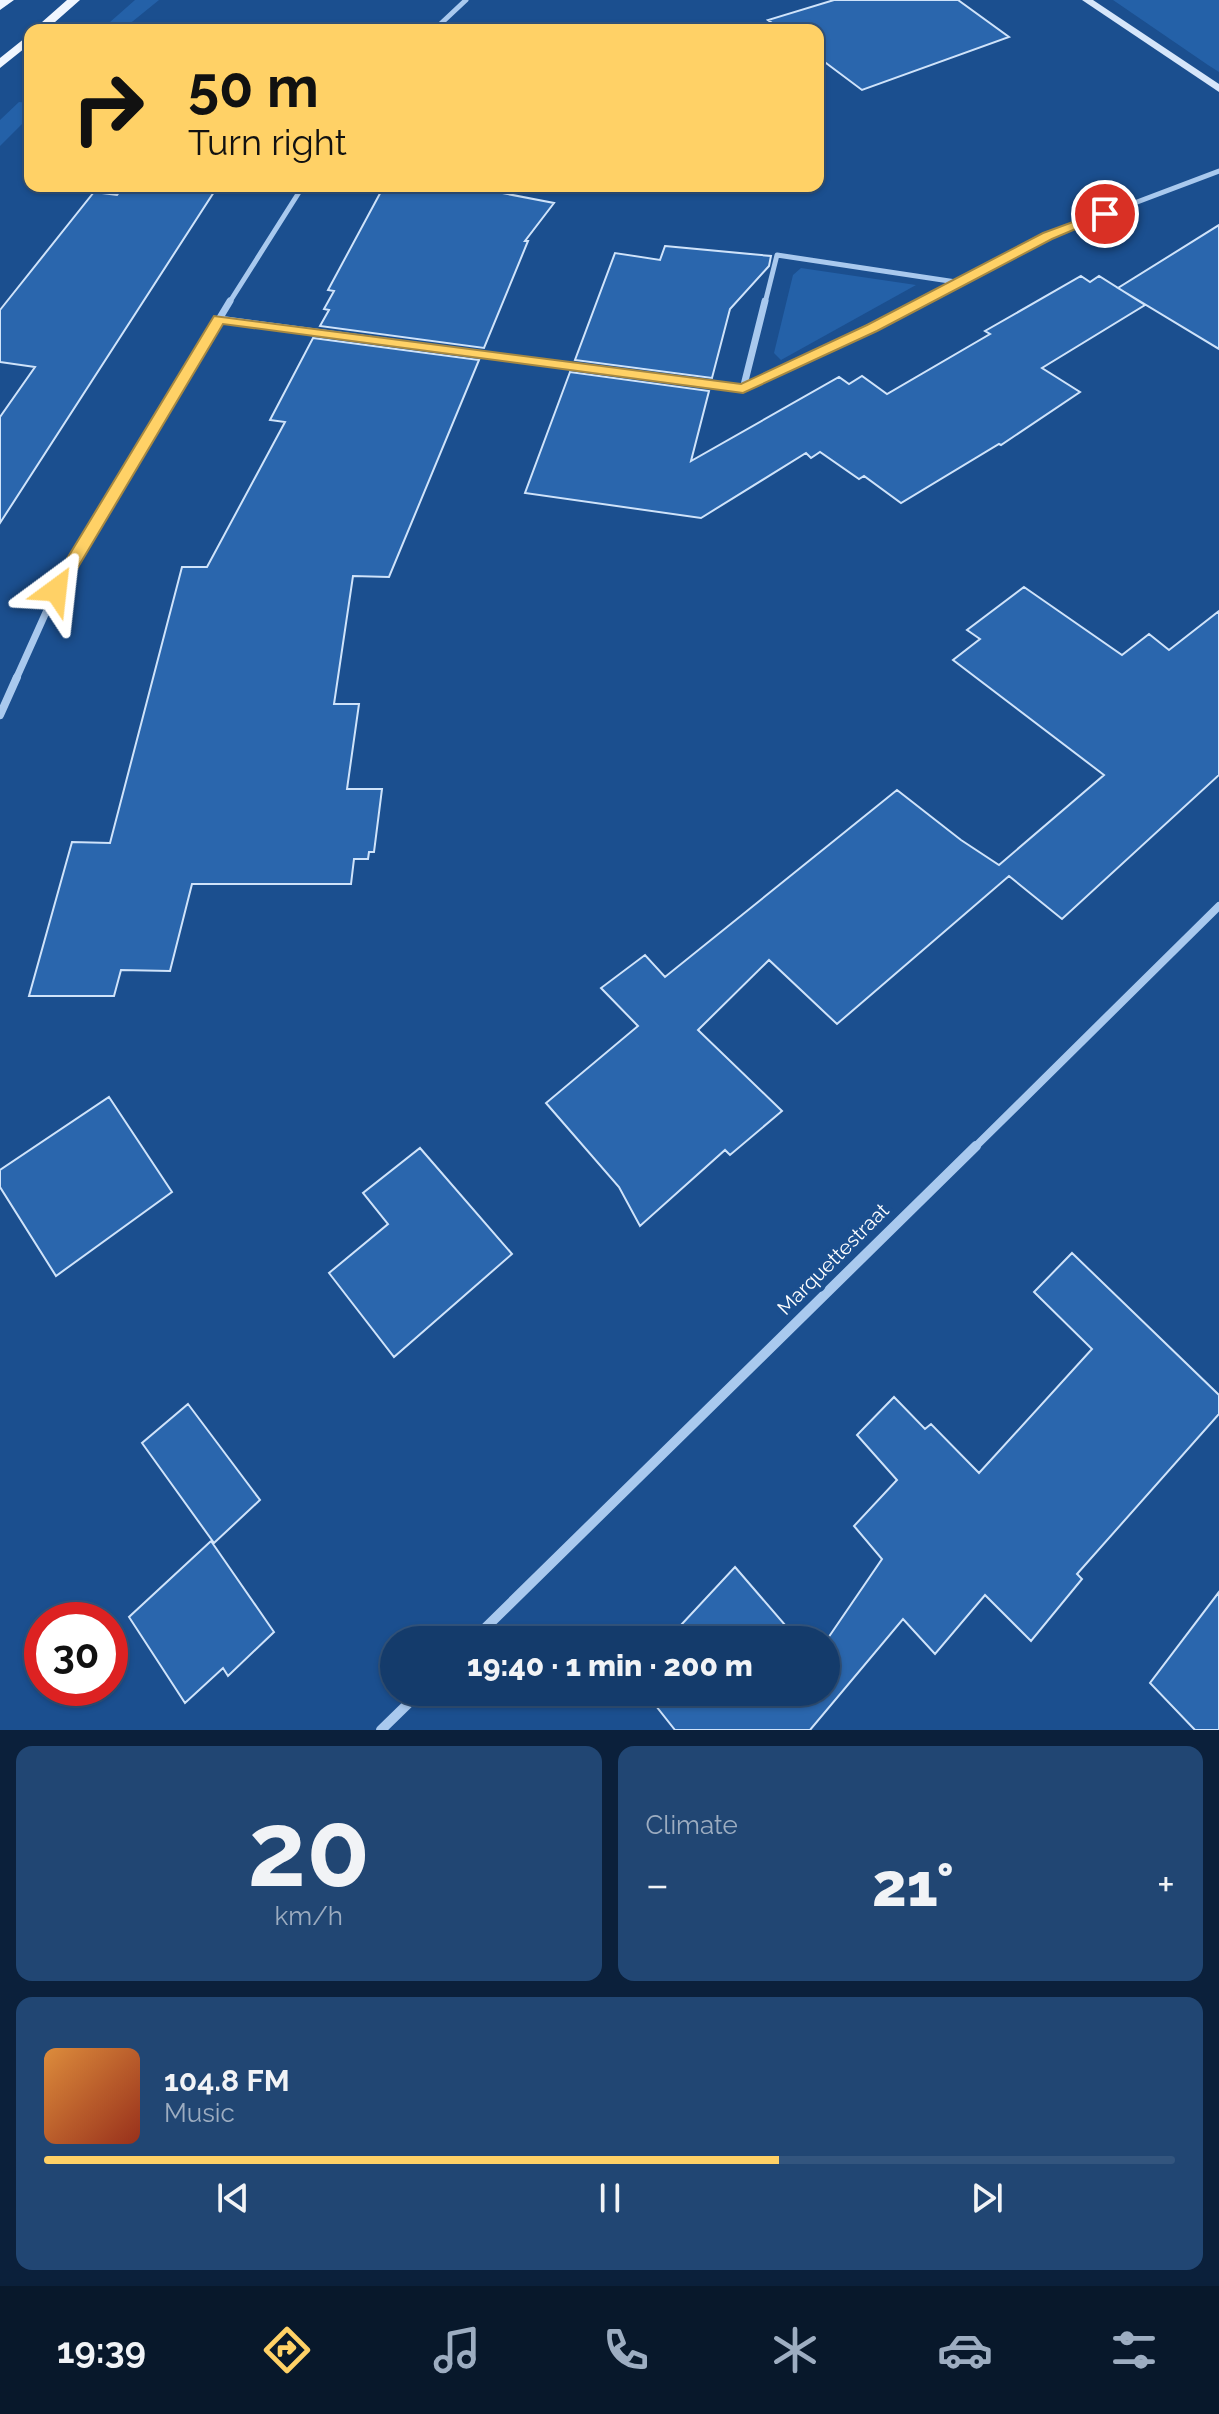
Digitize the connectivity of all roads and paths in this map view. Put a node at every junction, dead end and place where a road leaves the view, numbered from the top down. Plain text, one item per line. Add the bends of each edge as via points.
1 (8, 0) edge
2 (74, 0) edge
3 (466, 0) edge
4 (1087, 0) edge
5 (0, 6) edge
6 (46, 24) edge
7 (440, 24) edge
8 (24, 43) edge
9 (0, 64) edge
10 (1219, 89) edge
11 (1219, 171) edge
12 (299, 192) edge
13 (957, 283) junction
14 (219, 319) junction
15 (743, 389) junction
16 (0, 715) edge
17 (1219, 906) edge
18 (487, 1626) edge
19 (406, 1706) edge
20 (381, 1730) edge

1 - 5 main road
2 - 6 main road
3 - 7 street
4 - 10 street
8 - 9 main road
11 - 13 street via 1047,236
12 - 14 street
13 - 15 street
13 - 15 street via 777,255
14 - 15 street
14 - 16 street via 56,590
17 - 18 street, Marquettestraat
19 - 20 street

